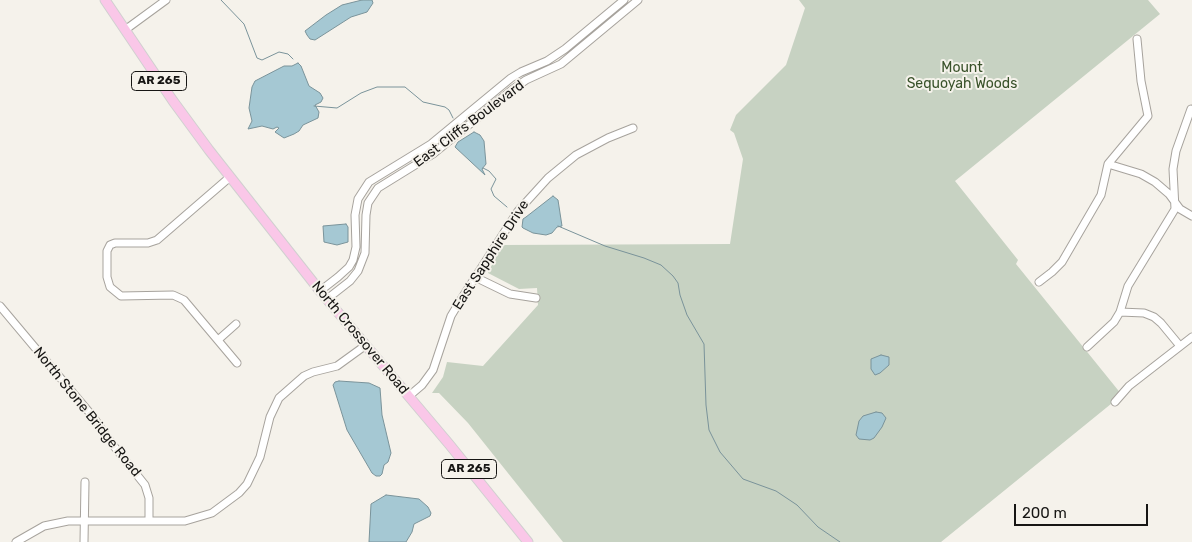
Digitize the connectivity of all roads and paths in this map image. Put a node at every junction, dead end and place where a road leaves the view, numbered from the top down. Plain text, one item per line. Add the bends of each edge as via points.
1 (105, 0) edge
2 (166, 0) edge
3 (624, 0) edge
4 (638, 0) edge
5 (125, 30) junction
6 (1138, 39) dead end
7 (1191, 109) edge
8 (633, 128) dead end
9 (1108, 164) junction
10 (230, 177) junction
11 (1176, 204) junction
12 (1192, 216) edge
13 (475, 277) junction
14 (1039, 282) dead end
15 (320, 291) junction
16 (536, 298) dead end
17 (327, 299) junction
18 (0, 306) edge
19 (1120, 312) junction
20 (236, 324) dead end
21 (1192, 337) edge
22 (218, 340) junction
23 (366, 346) junction
24 (1180, 346) junction
25 (1087, 347) dead end
26 (237, 363) dead end
27 (409, 396) junction
28 (1115, 402) dead end
29 (85, 482) dead end
30 (83, 520) junction
31 (149, 520) junction
32 (16, 542) edge
33 (84, 542) edge
34 (528, 542) edge

1 - 5 main road, AR 265
2 - 5 street
3 - 15 street, East Cliffs Boulevard via 565,50 511,78 431,144 369,182 358,199 353,260 338,278
4 - 17 street, East Cliffs Boulevard via 561,64 526,80 433,154 378,188 368,203 365,253 358,271
5 - 10 main road, North Crossover Road / AR 265
6 - 9 street via 1148,116
7 - 11 street via 1173,169
8 - 13 street, East Sapphire Drive via 583,151 548,178 518,211
9 - 11 street via 1147,177 1169,194
9 - 14 street via 1101,195 1080,232 1062,262
10 - 15 main road, North Crossover Road / AR 265
10 - 22 street via 157,240 116,243 107,251 107,277 114,292 128,297 180,297
11 - 12 street
11 - 19 street via 1128,286
13 - 16 street via 510,294
13 - 27 street, East Sapphire Drive via 452,316 433,370
15 - 17 main road, North Crossover Road / AR 265
17 - 23 main road, North Crossover Road / AR 265
18 - 31 street, North Stone Bridge Road via 94,418 145,485
19 - 24 street via 1144,313 1154,317
19 - 25 street
20 - 22 street
21 - 24 street
22 - 26 street
23 - 27 main road, North Crossover Road / AR 265
23 - 31 street via 337,366 304,376 280,398 270,417 260,457 247,484 222,507 185,521
24 - 28 street via 1129,386
27 - 34 main road, North Crossover Road / AR 265
29 - 30 street
30 - 31 street
30 - 32 street via 44,526
30 - 33 street

